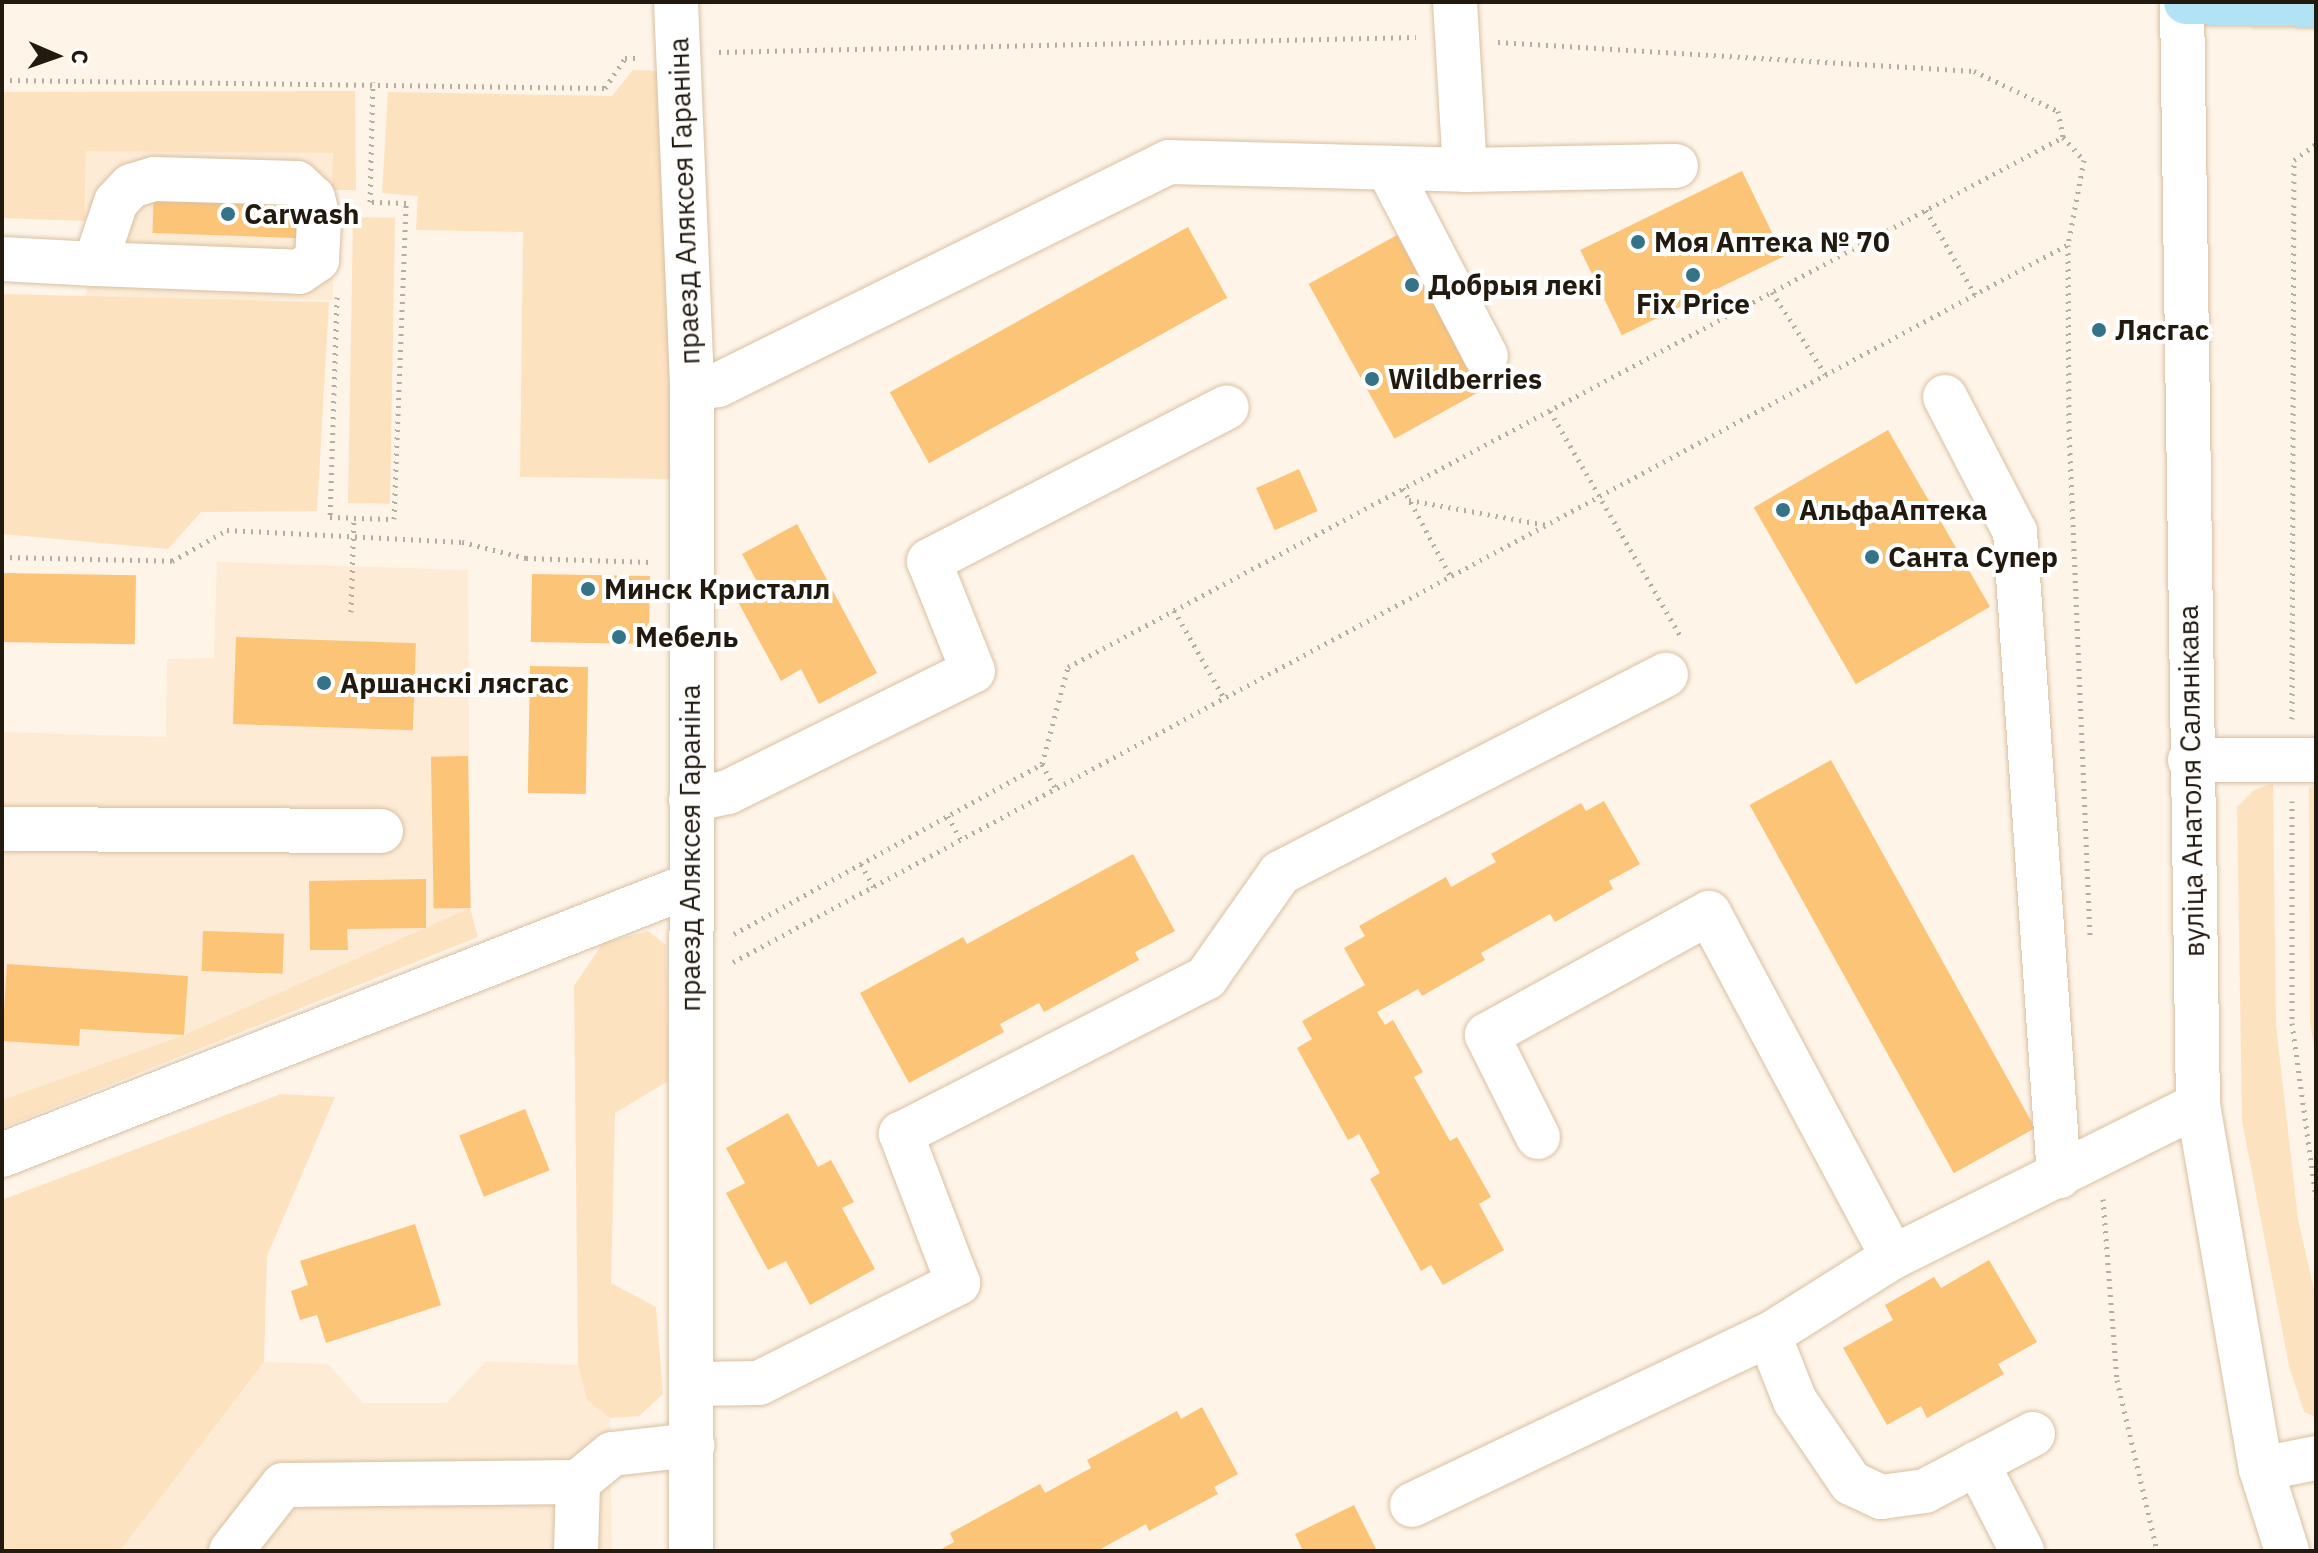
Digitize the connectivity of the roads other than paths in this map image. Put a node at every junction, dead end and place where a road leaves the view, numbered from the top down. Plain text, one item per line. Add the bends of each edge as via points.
1 (676, 2) edge
2 (1455, 2) edge
3 (2184, 2) edge
4 (2316, 5) edge
5 (1676, 166) dead end
6 (1388, 168) junction
7 (1465, 170) junction
8 (2, 259) edge
9 (95, 264) junction
10 (1486, 356) dead end
11 (692, 387) junction
12 (1945, 397) dead end
13 (1227, 407) dead end
14 (1666, 675) road end
15 (2190, 760) junction
16 (2304, 761) edge
17 (691, 800) junction
18 (2, 829) edge
19 (381, 831) dead end
20 (688, 886) junction
21 (2198, 1105) junction
22 (1538, 1137) dead end
23 (2, 1155) edge
24 (2059, 1176) junction
25 (1893, 1257) junction
26 (1769, 1335) junction
27 (691, 1384) junction
28 (2033, 1434) dead end
29 (692, 1445) junction
30 (2316, 1458) edge
31 (1977, 1463) junction
32 (2261, 1469) junction
33 (578, 1482) junction
34 (1412, 1505) dead end
35 (231, 1551) edge
36 (576, 1551) edge
37 (691, 1551) edge
38 (2022, 1551) edge
39 (2287, 1551) edge

1 - 11 street, праезд Аляксея Гараніна
2 - 7 street
3 - 4 main road
3 - 15 street, вуліца Анатоля Салянікава
5 - 7 street
6 - 7 street
6 - 10 street
6 - 11 street via 1169,162 718,385
8 - 9 street
9 - 9 street via 299,272 317,260 319,222 313,198 297,183 154,179 131,186 116,202
11 - 17 street, праезд Аляксея Гараніна
12 - 24 street via 2015,532
13 - 17 street via 929,561 973,671 728,792
14 - 27 street via 1280,873 1206,978 901,1134 958,1283 759,1383
15 - 16 street
15 - 21 street, вуліца Анатоля Салянікава
17 - 20 street, праезд Аляксея Гараніна
18 - 19 street
20 - 23 street
20 - 27 street, праезд Аляксея Гараніна
21 - 24 street
21 - 32 street, вуліца Анатоля Салянікава
22 - 25 street via 1487,1035 1709,913
24 - 25 street
25 - 26 street
26 - 31 street via 1795,1401 1851,1483 1881,1497 1925,1491
26 - 34 street
27 - 29 street, праезд Аляксея Гараніна
28 - 31 street
29 - 33 street via 612,1454
29 - 37 street, праезд Аляксея Гараніна
30 - 32 street
31 - 38 street
32 - 39 street, вуліца Анатоля Салянікава
33 - 35 street via 283,1485
33 - 36 street

